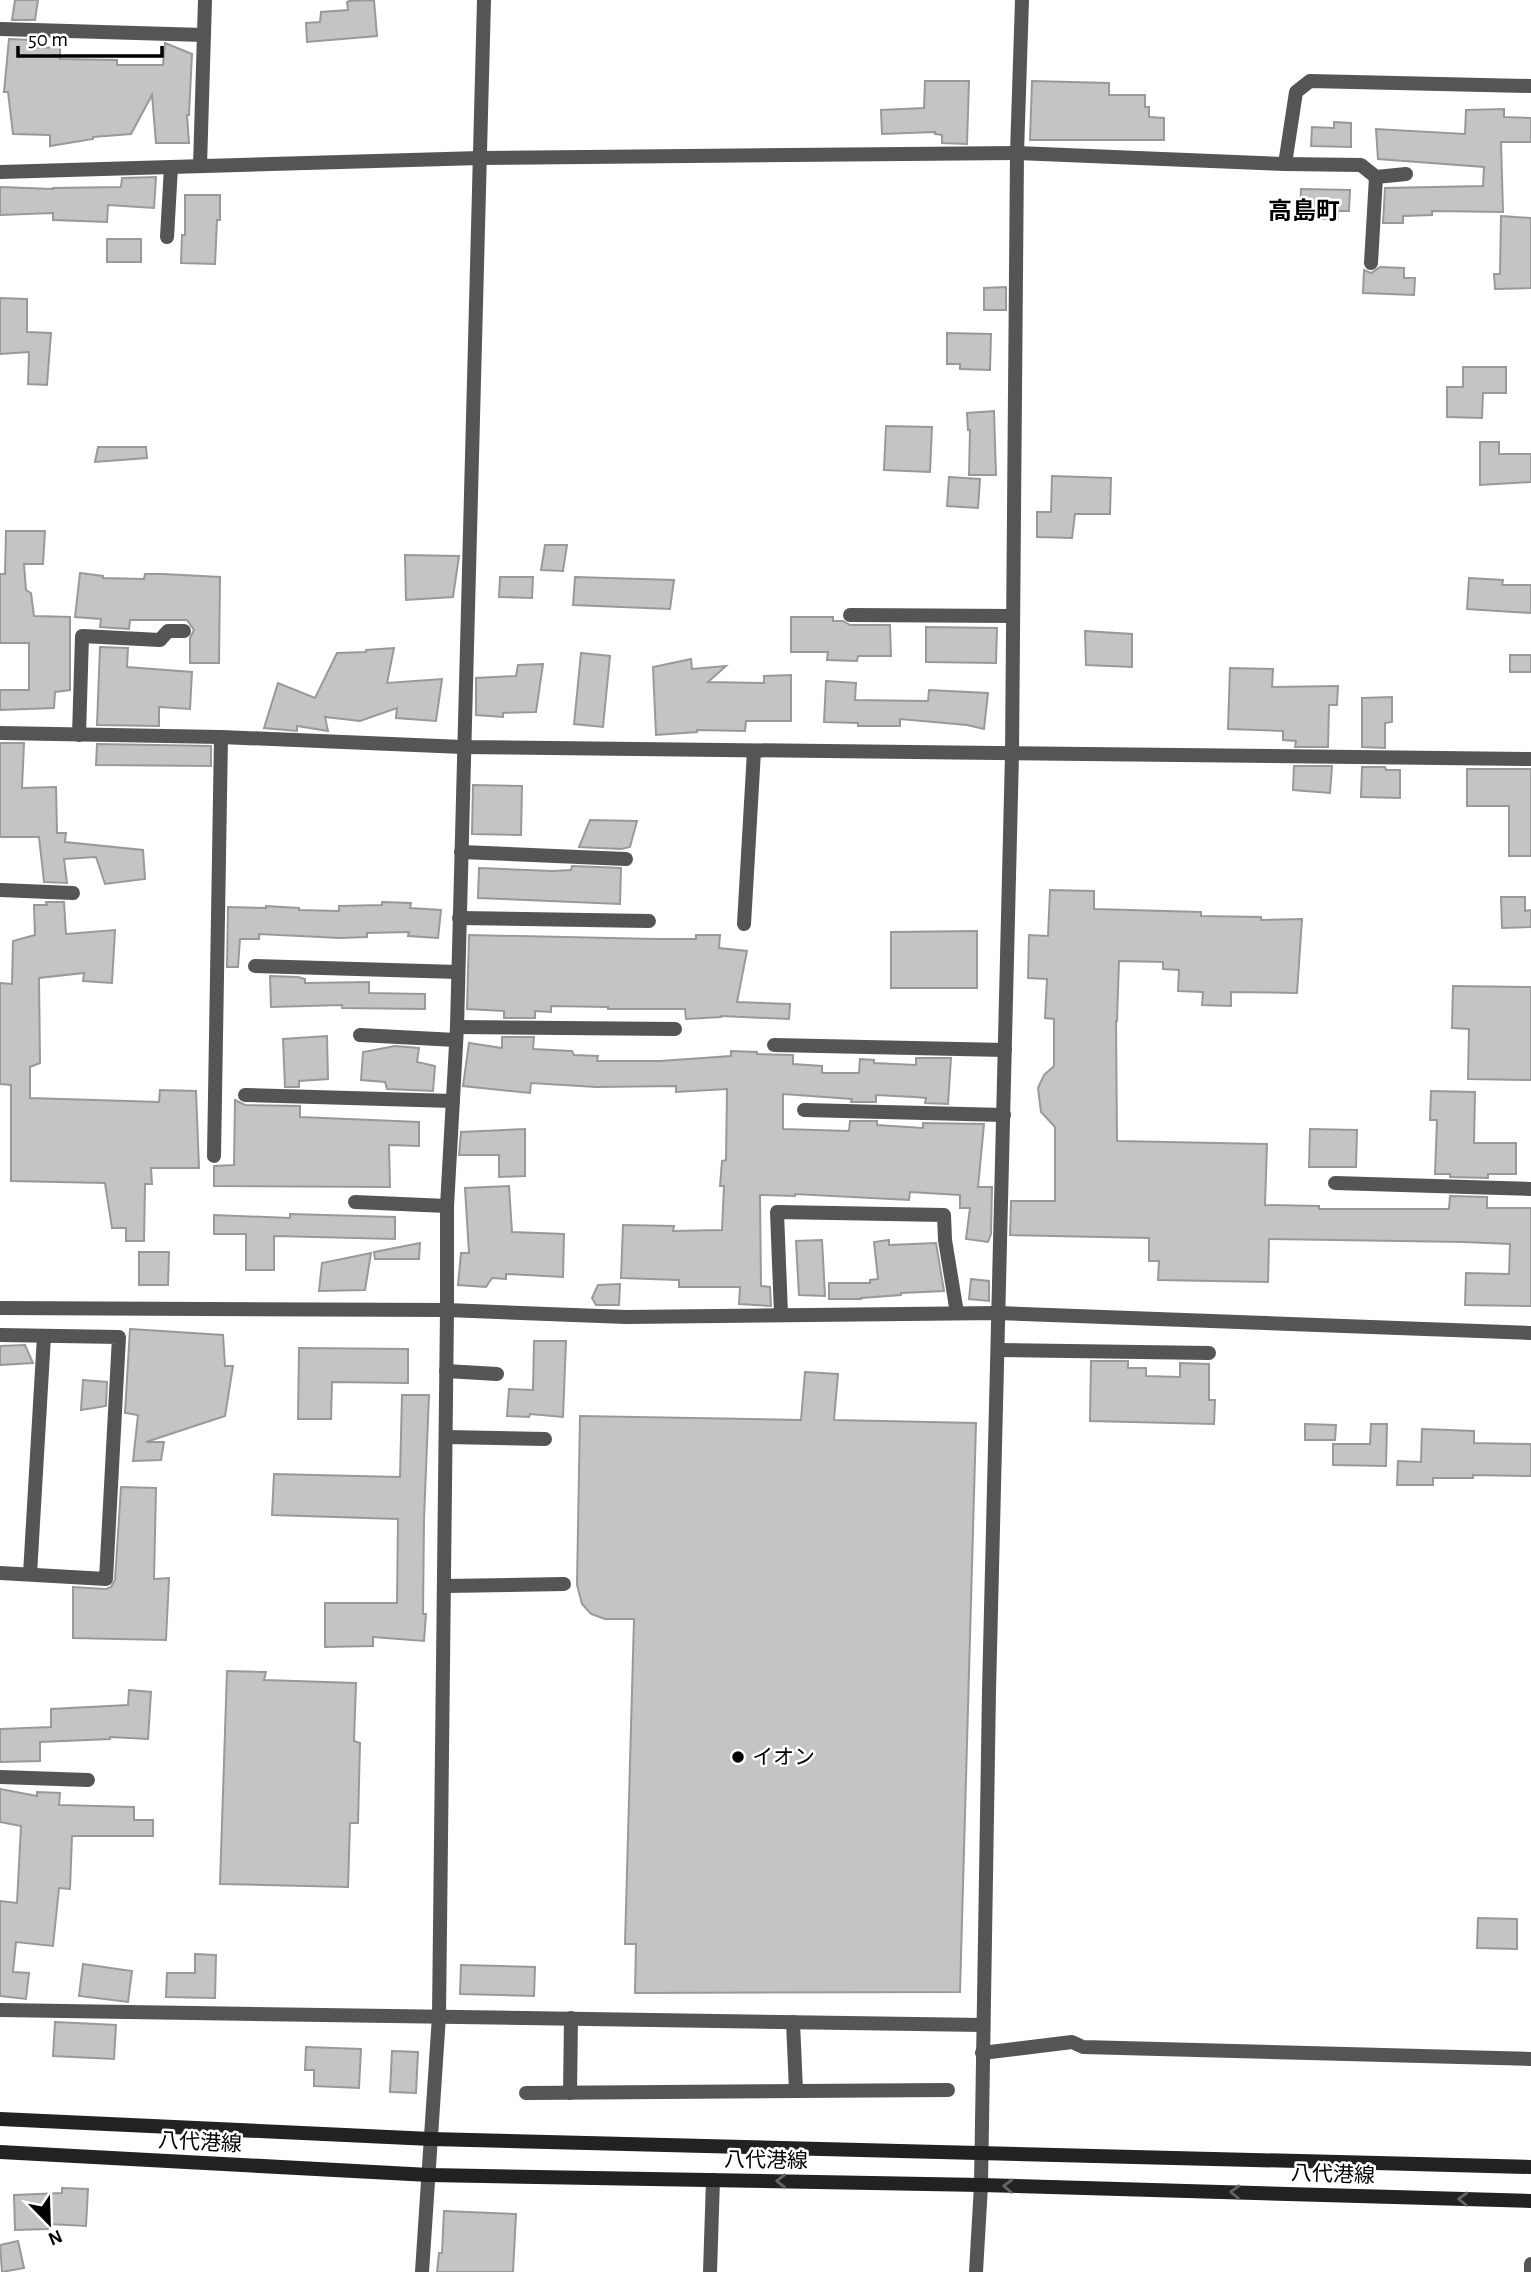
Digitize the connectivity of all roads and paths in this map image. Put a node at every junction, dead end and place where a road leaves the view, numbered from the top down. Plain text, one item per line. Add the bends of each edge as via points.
1 (205, 0) edge
2 (484, 0) edge
3 (1022, 0) edge
4 (0, 29) edge
5 (204, 36) junction
6 (1531, 86) edge
7 (1017, 153) junction
8 (480, 158) junction
9 (1285, 164) junction
10 (200, 166) junction
11 (170, 167) junction
12 (0, 172) edge
13 (1406, 174) dead end
14 (1376, 177) junction
15 (167, 237) dead end
16 (1371, 263) dead end
17 (850, 615) dead end
18 (1013, 616) junction
19 (184, 631) dead end
20 (0, 733) edge
21 (79, 735) junction
22 (221, 737) junction
23 (463, 747) junction
24 (754, 751) junction
25 (1012, 754) junction
26 (1531, 759) edge
27 (461, 852) junction
28 (626, 859) dead end
29 (0, 890) edge
30 (73, 893) dead end
31 (459, 918) junction
32 (649, 921) dead end
33 (744, 924) dead end
34 (255, 966) dead end
35 (458, 972) junction
36 (675, 1029) dead end
37 (456, 1034) junction
38 (360, 1035) dead end
39 (775, 1045) dead end
40 (1005, 1050) junction
41 (245, 1095) dead end
42 (453, 1101) junction
43 (804, 1110) dead end
44 (1004, 1115) junction
45 (214, 1156) dead end
46 (1335, 1183) dead end
47 (1531, 1189) edge
48 (355, 1202) dead end
49 (446, 1206) junction
50 (0, 1308) edge
51 (447, 1310) junction
52 (957, 1312) junction
53 (999, 1313) junction
54 (781, 1314) junction
55 (1531, 1333) edge
56 (0, 1335) edge
57 (44, 1336) junction
58 (998, 1350) junction
59 (1209, 1353) dead end
60 (446, 1371) junction
61 (497, 1374) dead end
62 (446, 1437) junction
63 (545, 1439) dead end
64 (0, 1573) edge
65 (30, 1574) junction
66 (564, 1584) dead end
67 (444, 1586) junction
68 (0, 1777) edge
69 (88, 1780) dead end
70 (0, 2010) edge
71 (439, 2016) junction
72 (571, 2018) junction
73 (793, 2022) junction
74 (983, 2025) junction
75 (982, 2053) junction
76 (1531, 2059) edge
77 (948, 2090) dead end
78 (796, 2091) junction
79 (570, 2092) junction
80 (526, 2093) dead end
81 (0, 2119) edge
82 (431, 2139) junction
83 (0, 2152) edge
84 (981, 2154) junction
85 (1531, 2167) edge
86 (429, 2175) junction
87 (713, 2180) junction
88 (981, 2185) junction
89 (1531, 2201) edge
90 (1531, 2264) edge
91 (422, 2272) edge
92 (710, 2272) edge
93 (976, 2272) edge
94 (1531, 2272) edge

1 - 5 street
2 - 8 street
3 - 7 street
4 - 5 street
5 - 10 street
6 - 9 street via 1310,81 1296,92
7 - 8 street
7 - 9 street
7 - 18 street
8 - 10 street
8 - 23 street
9 - 14 street via 1361,165
10 - 11 street
11 - 12 street
11 - 15 street
13 - 14 street
14 - 16 street
17 - 18 street
18 - 25 street
19 - 21 street via 168,631 160,640 143,645 82,636
20 - 21 street
21 - 22 street
22 - 23 street
22 - 45 street
23 - 24 street
23 - 27 street
24 - 25 street
24 - 33 street
25 - 26 street
25 - 40 street
27 - 28 street
27 - 31 street
29 - 30 street
31 - 32 street
31 - 35 street
34 - 35 street
35 - 37 street
36 - 37 street
37 - 38 street
37 - 42 street
39 - 40 street
40 - 44 street
41 - 42 street
42 - 49 street
43 - 44 street
44 - 53 street
46 - 47 street
48 - 49 street
49 - 51 street
50 - 51 street
51 - 54 street via 626,1317
51 - 60 street
52 - 53 street
52 - 54 street
52 - 54 street via 944,1215 777,1212
53 - 55 street
53 - 58 street
56 - 57 street
57 - 65 street
57 - 65 street via 119,1338 108,1552 106,1578
58 - 59 street
58 - 74 street
60 - 61 street
60 - 62 street
62 - 63 street
62 - 67 street
64 - 65 street
66 - 67 street
67 - 71 street
68 - 69 street
70 - 71 street
71 - 72 street
71 - 82 street
72 - 73 street
72 - 79 street
73 - 74 street
73 - 78 street
74 - 75 street
75 - 76 street via 1072,2042 1083,2047
75 - 84 street
77 - 78 street
78 - 79 street
79 - 80 street
81 - 82 main road, 八代港線
82 - 84 main road, 八代港線
82 - 86 street
83 - 86 main road, 八代港線
84 - 85 main road, 八代港線
84 - 88 street
86 - 87 main road, 八代港線
86 - 91 street
88 -> 87 main road, 八代港線
87 - 92 street
89 -> 88 main road, 八代港線
88 - 93 street
90 - 94 street

